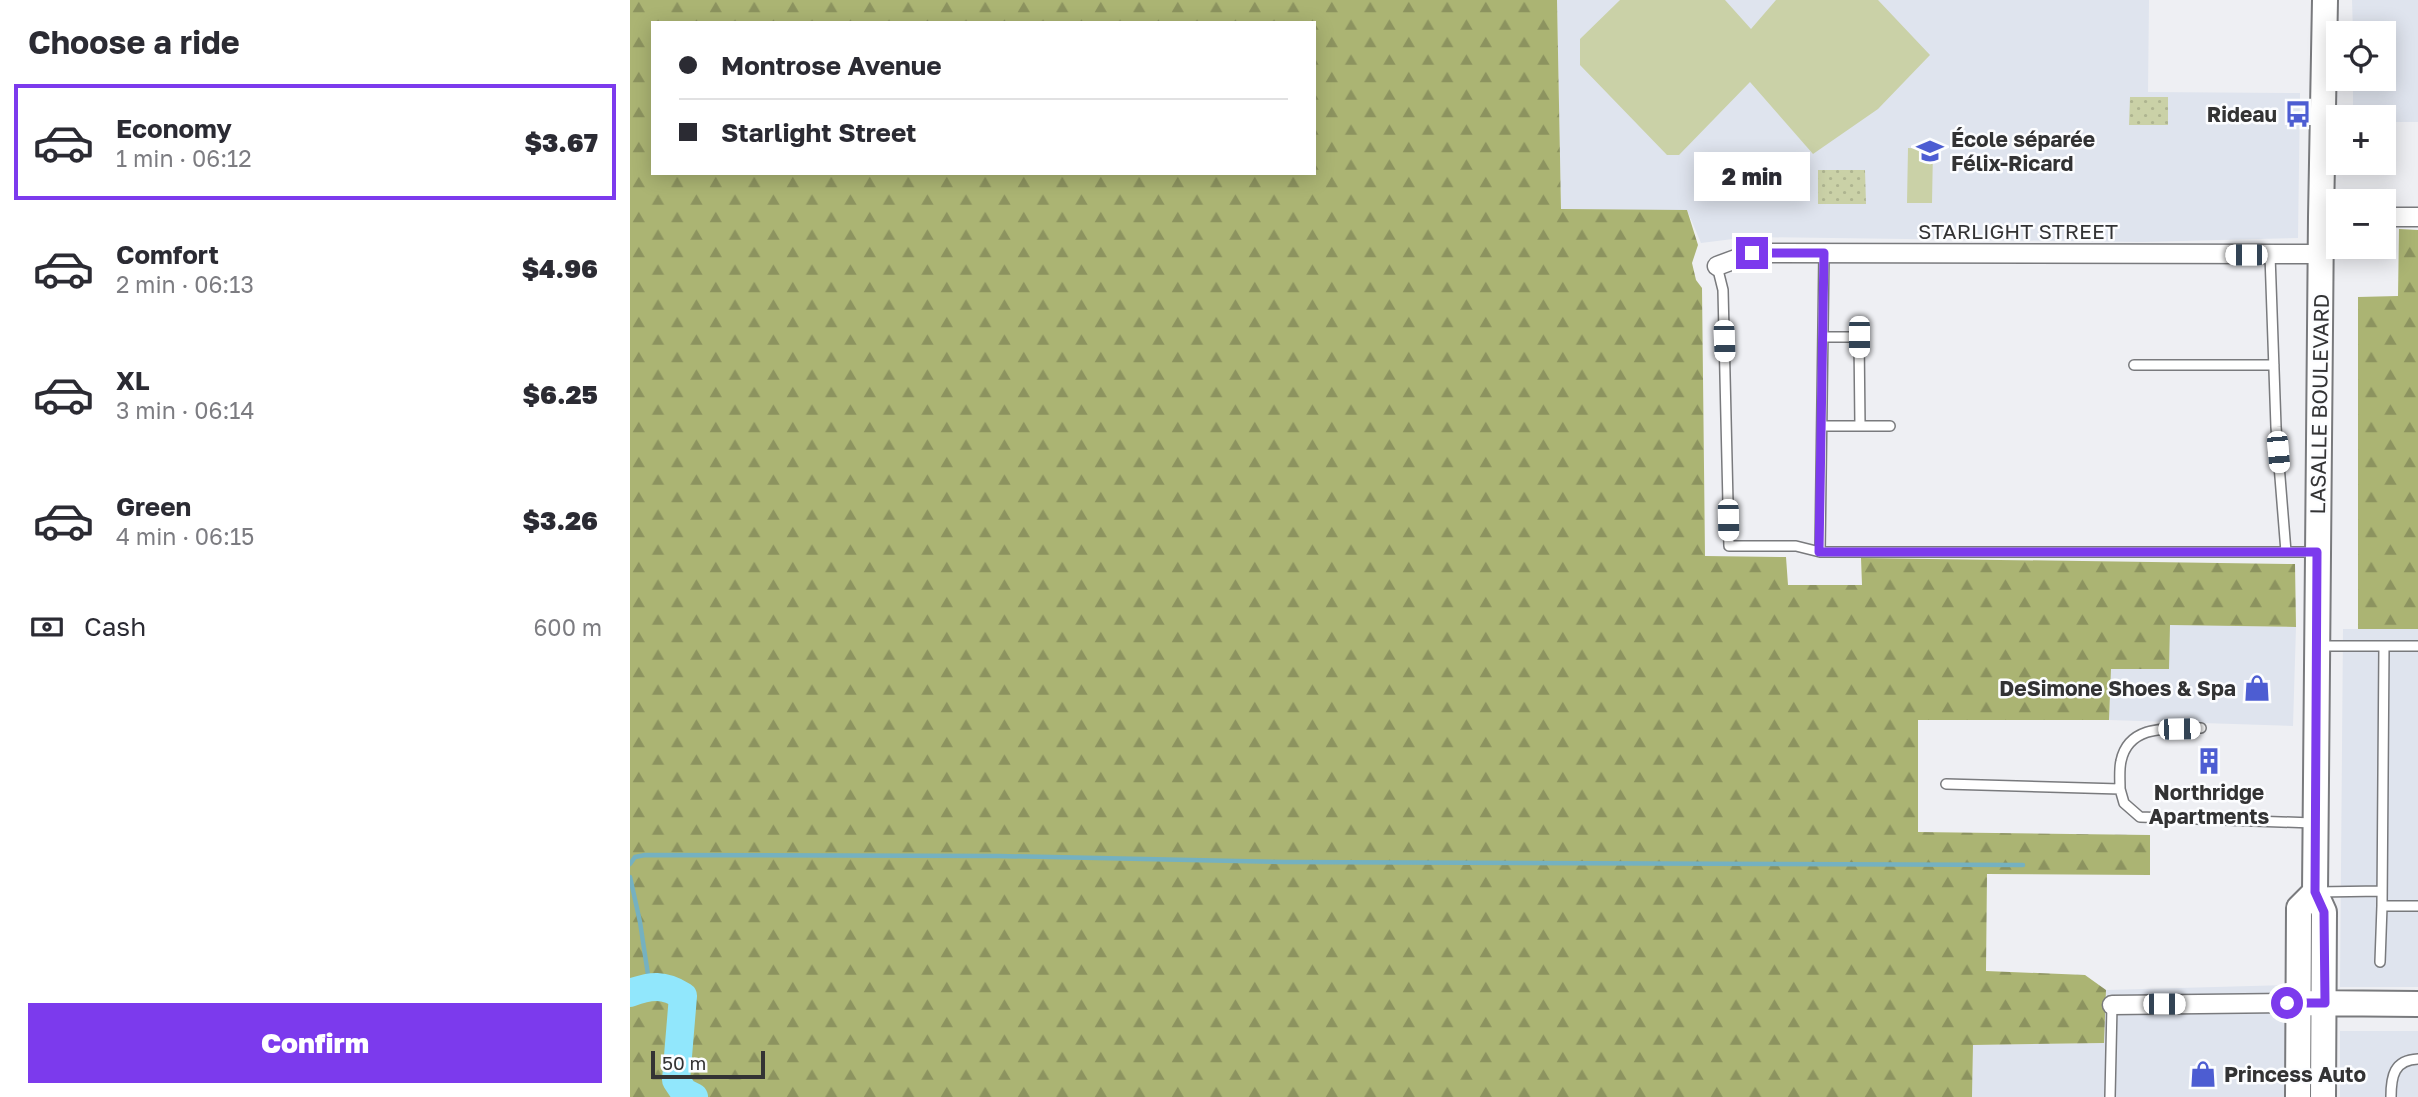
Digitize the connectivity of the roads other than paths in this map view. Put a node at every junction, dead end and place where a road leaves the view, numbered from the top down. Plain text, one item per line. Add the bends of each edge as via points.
1 (2325, 0) edge
2 (2328, 189) edge
3 (2396, 216) edge
4 (2418, 217) edge
5 (2326, 229) edge
6 (1824, 253) junction
7 (2320, 254) junction
8 (2270, 255) junction
9 (1717, 265) joint
10 (1823, 337) junction
11 (2134, 365) dead end
12 (2274, 365) junction
13 (1822, 426) junction
14 (1860, 426) junction
15 (1890, 426) dead end
16 (1819, 552) junction
17 (2286, 552) junction
18 (2317, 552) junction
19 (2316, 646) junction
20 (2384, 646) junction
21 (2418, 646) edge
22 (2201, 728) dead end
23 (1946, 784) dead end
24 (2120, 789) junction
25 (2315, 823) junction
26 (2382, 891) junction
27 (2315, 892) junction
28 (2382, 906) junction
29 (2418, 906) edge
30 (2380, 962) dead end
31 (2297, 1003) junction
32 (2325, 1003) junction
33 (2112, 1004) joint
34 (2418, 1004) edge
35 (2418, 1059) edge
36 (2110, 1097) edge
37 (2298, 1097) edge
38 (2323, 1097) edge
39 (2391, 1097) edge

1 - 2 main road, LASALLE BOULEVARD
3 - 4 street
5 - 7 main road, LASALLE BOULEVARD
6 - 8 street, STARLIGHT STREET
6 - 9 street, STARLIGHT STREET via 1752,253
6 - 10 lane
7 - 8 street, STARLIGHT STREET
7 - 18 main road, LASALLE BOULEVARD
8 - 12 lane
9 - 16 lane via 1723,290 1729,546
10 - 13 lane
10 - 14 lane via 1859,337
11 - 12 lane
12 - 17 lane
13 - 14 lane
13 - 16 lane
14 - 15 lane
16 - 17 lane
17 - 18 lane
18 - 19 main road, LASALLE BOULEVARD
19 - 20 lane
19 - 25 main road, LASALLE BOULEVARD
20 - 21 lane
20 - 26 lane
22 - 24 lane via 2139,734 2128,743 2121,761
23 - 24 lane
24 - 25 lane via 2124,803 2140,817
25 - 27 main road, LASALLE BOULEVARD
26 - 27 lane
26 - 28 lane
27 - 31 main road, LASALLE BOULEVARD via 2299,908
27 - 32 main road, LASALLE BOULEVARD via 2324,912
28 - 29 lane
28 - 30 lane
31 - 32 main road
31 - 33 street
31 - 37 main road, LASALLE BOULEVARD
32 - 34 main road
32 - 38 main road, LASALLE BOULEVARD
33 - 36 lane
35 - 39 lane via 2402,1061 2395,1068

